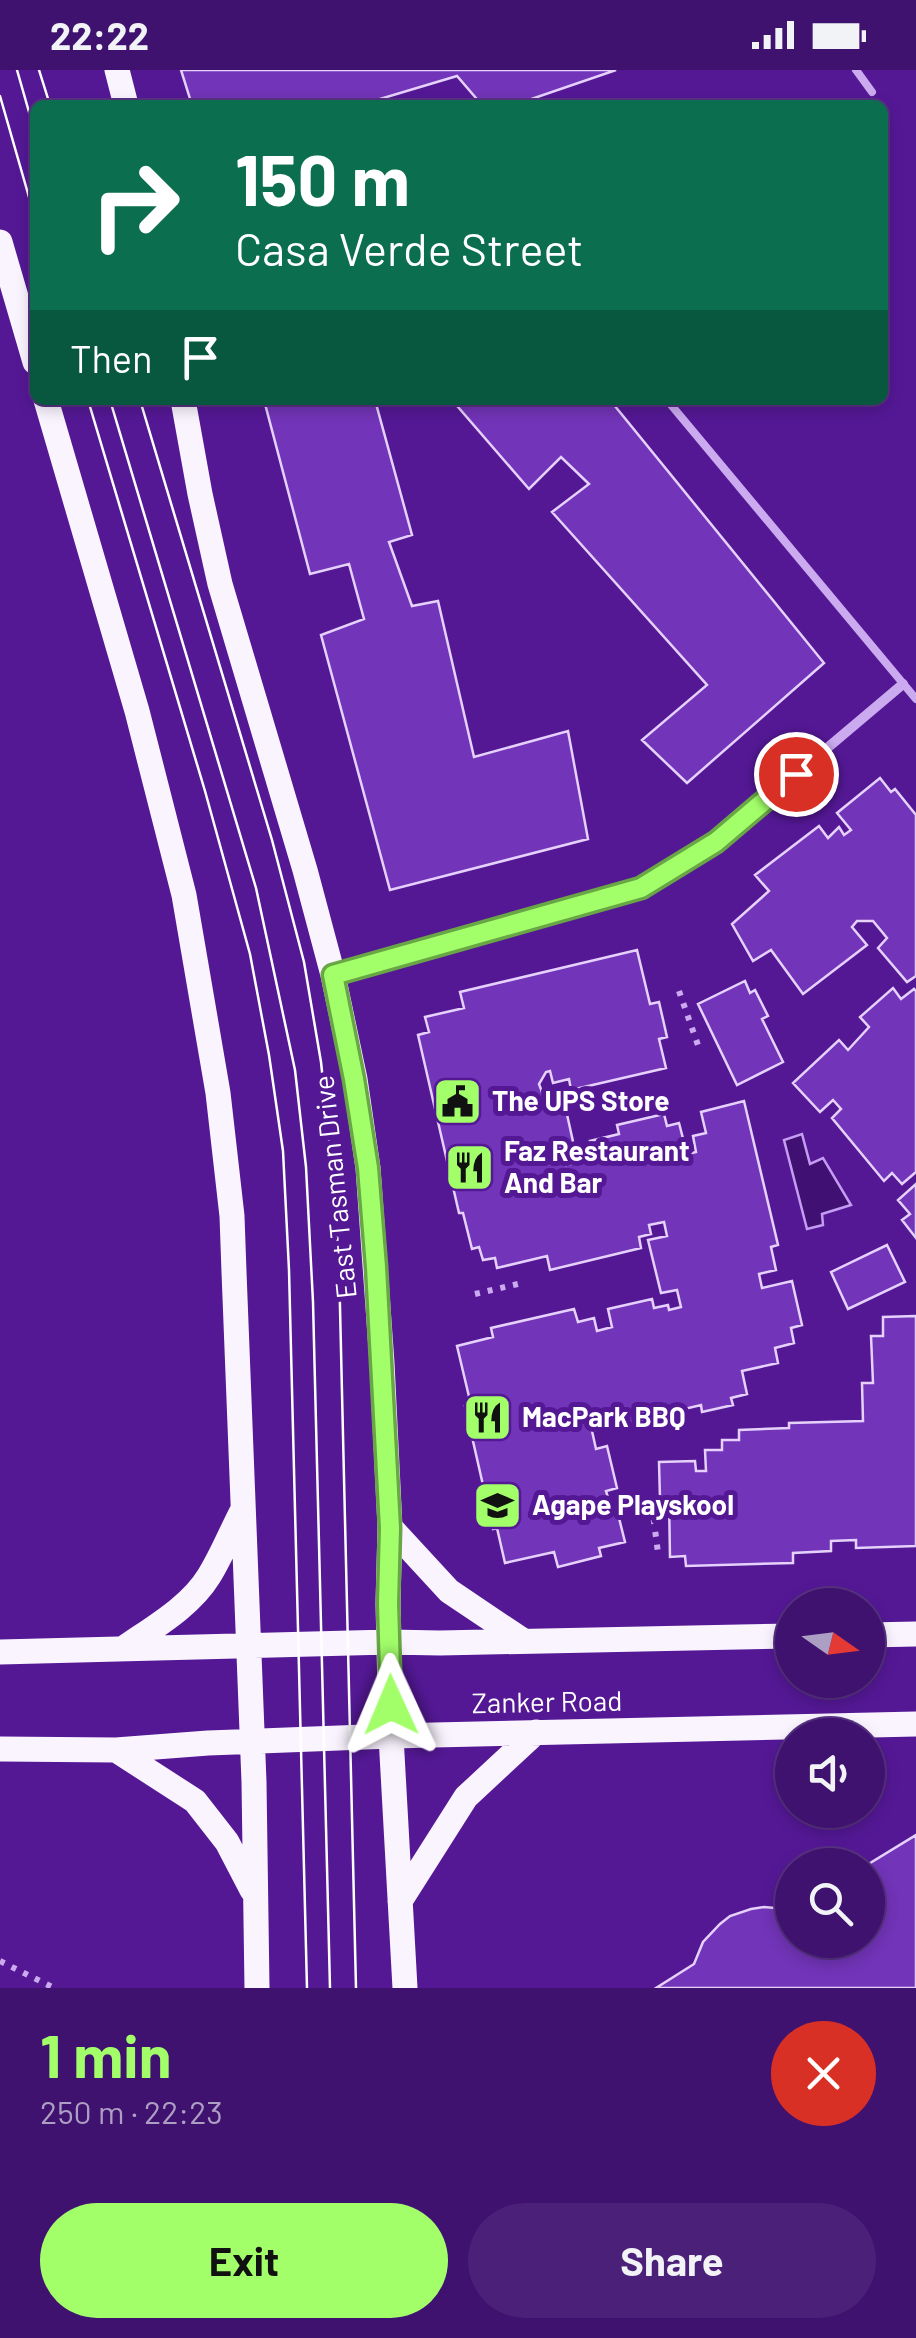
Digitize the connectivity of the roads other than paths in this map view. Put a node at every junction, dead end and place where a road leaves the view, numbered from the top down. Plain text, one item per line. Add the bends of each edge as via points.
1 (116, 70) edge
2 (856, 70) edge
3 (872, 92) dead end
4 (125, 100) edge
5 (0, 242) edge
6 (30, 345) edge
7 (47, 405) edge
8 (184, 405) edge
9 (671, 405) edge
10 (903, 684) junction
11 (916, 699) edge
12 (333, 975) junction
13 (242, 1510) junction
14 (390, 1528) junction
15 (916, 1634) edge
16 (885, 1635) edge
17 (775, 1636) edge
18 (522, 1640) junction
19 (389, 1642) junction
20 (249, 1646) junction
21 (124, 1648) junction
22 (0, 1652) edge
23 (916, 1724) edge
24 (536, 1732) junction
25 (392, 1736) junction
26 (252, 1742) junction
27 (0, 1749) edge
28 (116, 1750) junction
29 (256, 1896) junction
30 (400, 1901) junction
31 (257, 1988) edge
32 (405, 1988) edge

1 - 4 main road
2 - 3 lane
5 - 6 main road
7 - 13 main road via 161,800 203,999 232,1216
8 - 12 main road, East Tasman Drive via 220,584
9 - 10 lane
10 - 11 lane
10 - 12 street via 716,842 641,888
12 - 14 main road, East Tasman Drive via 368,1168
13 - 20 main road
13 - 21 main road via 192,1596
14 - 18 main road via 449,1590
14 - 19 main road, East Tasman Drive
15 - 16 main road
17 - 18 main road
18 - 19 main road
19 - 20 main road
19 - 25 main road, East Tasman Drive
20 - 21 main road
20 - 26 main road
21 - 22 main road
23 - 24 main road, Zanker Road
24 - 25 main road, Zanker Road
24 - 30 main road via 466,1797
25 - 26 main road, Zanker Road
25 - 30 main road, East Tasman Drive
26 - 28 main road, Zanker Road
26 - 29 main road
27 - 28 main road, Zanker Road
28 - 29 main road via 194,1801 227,1842
29 - 31 main road
30 - 32 main road, East Tasman Drive

